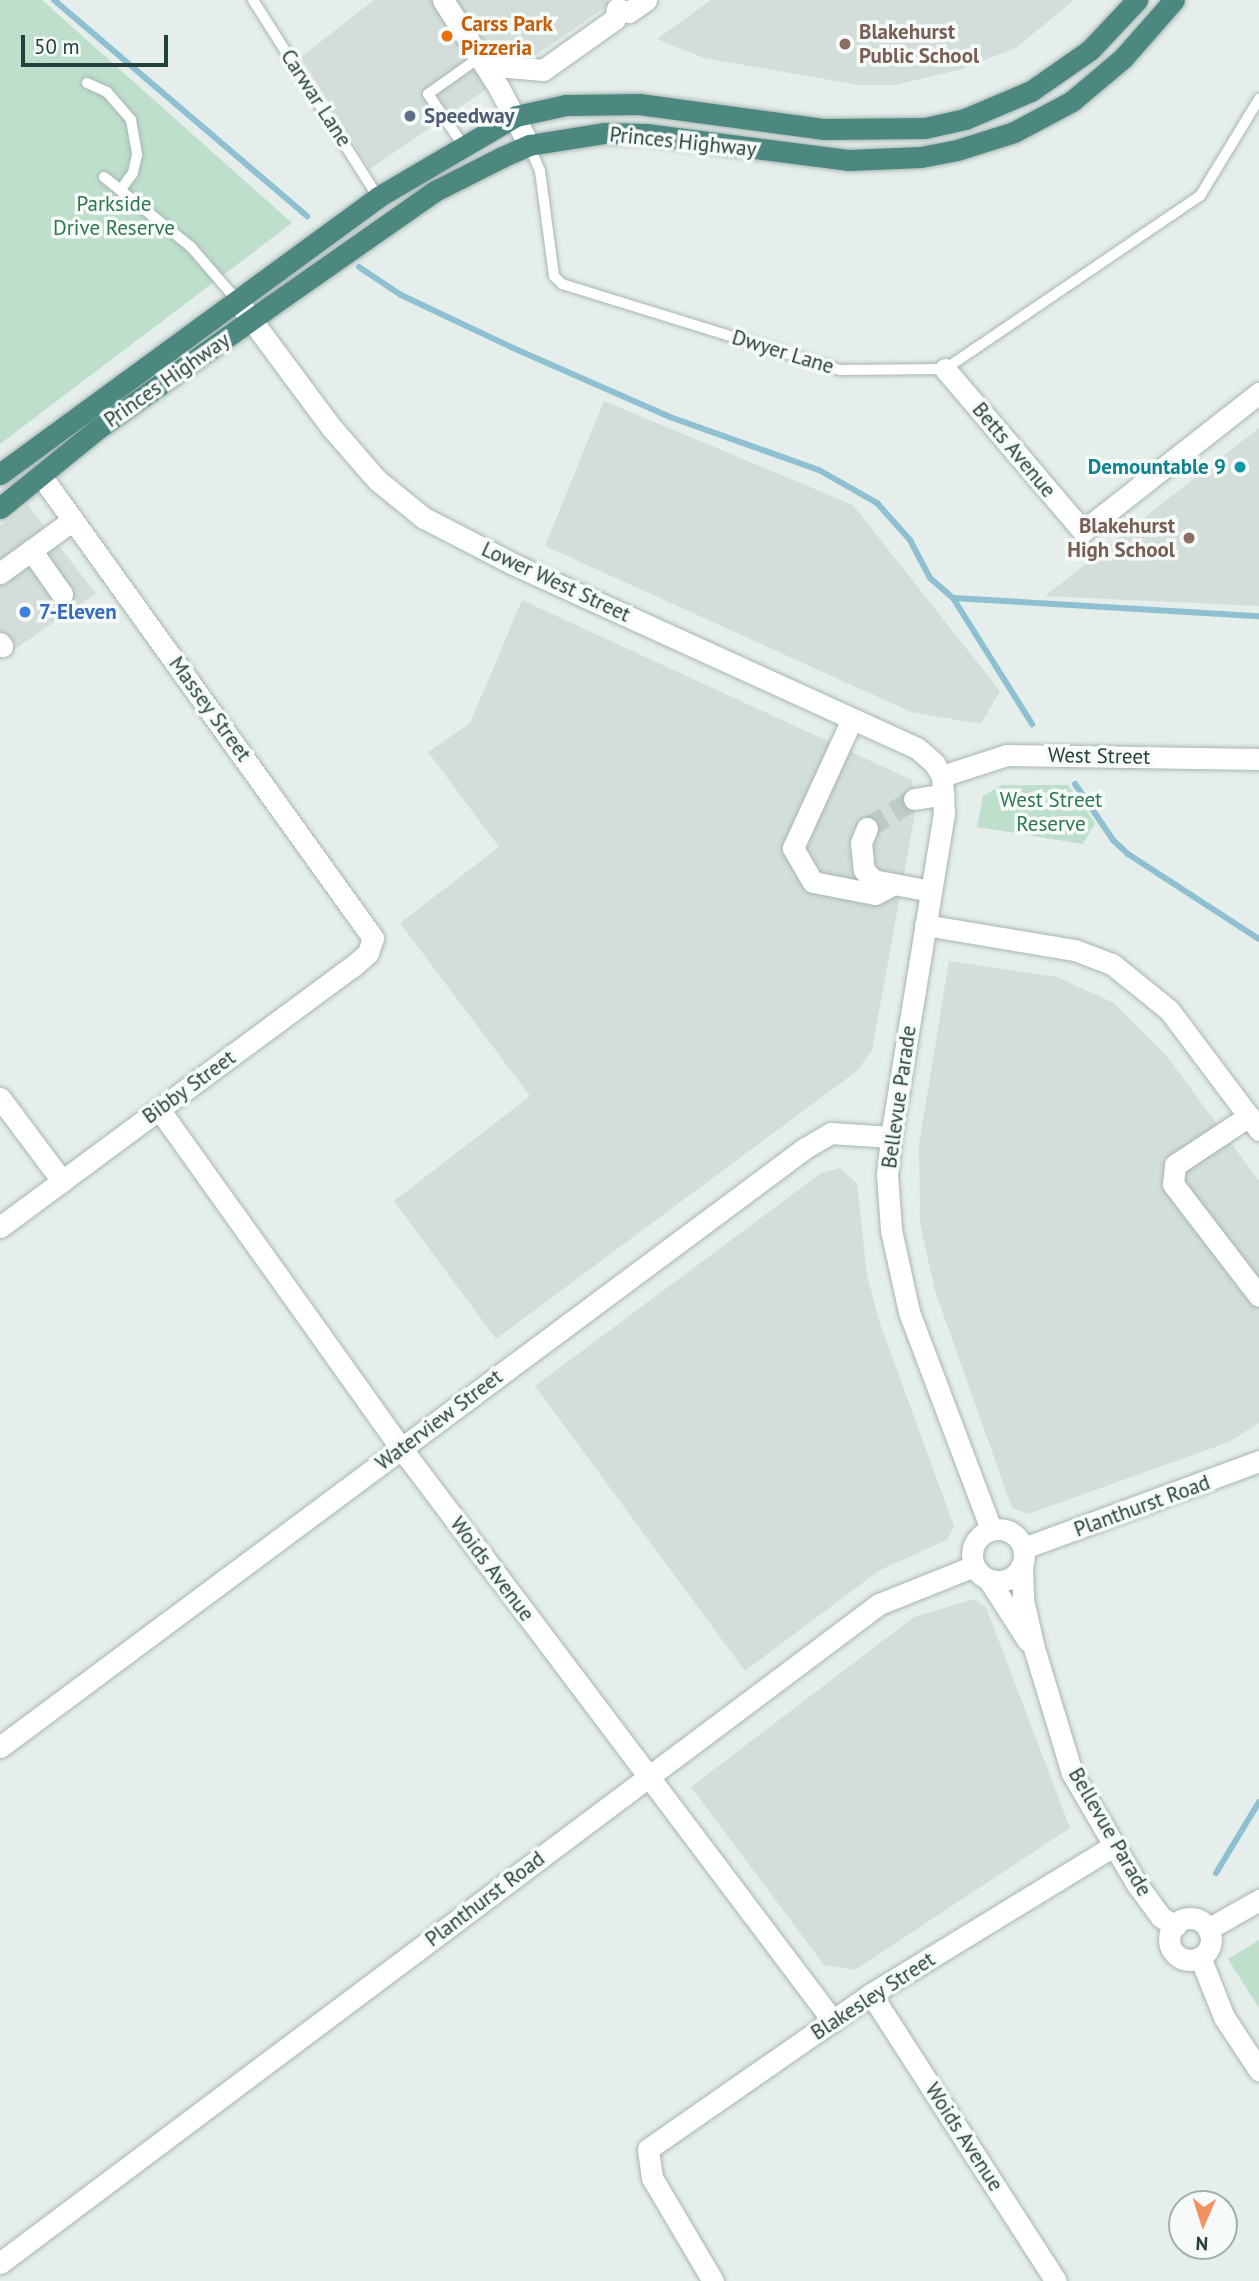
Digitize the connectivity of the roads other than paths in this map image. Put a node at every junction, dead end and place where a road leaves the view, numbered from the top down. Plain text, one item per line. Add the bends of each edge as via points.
1 (253, 0) edge
2 (443, 0) edge
3 (646, 0) edge
4 (1137, 0) edge
5 (1174, 0) edge
6 (616, 5) edge
7 (482, 61) junction
8 (87, 83) dead end
9 (1259, 99) edge
10 (516, 116) junction
11 (463, 145) junction
12 (528, 145) junction
13 (104, 177) dead end
14 (120, 190) junction
15 (378, 197) junction
16 (236, 299) junction
17 (252, 319) junction
18 (945, 369) junction
19 (1259, 393) edge
20 (0, 474) edge
21 (41, 477) junction
22 (0, 508) edge
23 (73, 520) junction
24 (32, 550) junction
25 (0, 573) edge
26 (62, 594) dead end
27 (852, 719) junction
28 (1259, 759) edge
29 (943, 785) junction
30 (914, 799) tunnel mouth
31 (867, 828) dead end
32 (894, 884) junction
33 (931, 891) junction
34 (925, 925) junction
35 (373, 943) joint
36 (0, 1098) edge
37 (159, 1109) junction
38 (1254, 1123) edge
39 (891, 1136) junction
40 (62, 1181) junction
41 (0, 1227) edge
42 (1259, 1296) edge
43 (401, 1448) junction
44 (1259, 1461) edge
45 (991, 1529) junction
46 (1023, 1557) junction
47 (981, 1573) junction
48 (1034, 1648) junction
49 (0, 1747) edge
50 (648, 1777) junction
51 (1113, 1846) junction
52 (1259, 1900) edge
53 (1175, 1926) junction
54 (1208, 1929) junction
55 (1200, 1957) junction
56 (871, 1994) junction
57 (833, 2021) junction
58 (1259, 2070) edge
59 (3, 2259) edge
60 (713, 2281) edge
61 (1056, 2281) edge

1 - 15 lane, Carwar Lane
2 - 7 street
3 - 6 street via 629,12
4 - 10 highway, Princes Highway via 1090,50 1031,92 925,128 824,129 627,103 566,105
5 - 12 highway, Princes Highway via 1123,58 1072,101 1014,132 957,150 921,157 849,160 646,134 605,133
6 - 7 street via 615,19 542,70
7 - 10 street
7 - 11 lane via 428,94
8 - 14 lane via 107,92 131,120 137,155 133,173
9 - 18 lane via 1200,196
10 - 11 highway, Princes Highway
10 - 12 street
11 - 15 highway, Princes Highway
12 - 17 highway, Princes Highway via 435,191
12 - 18 lane, Dwyer Lane via 540,171 554,276 562,284 841,370
13 - 14 lane
14 - 16 lane via 191,247
15 - 16 highway, Princes Highway
16 - 17 street, Lower West Street
16 - 20 highway, Princes Highway
17 - 21 highway, Princes Highway via 96,430
17 - 27 street, Lower West Street via 338,436 377,480 424,518 513,564
18 - 19 street, Betts Avenue via 1083,531
21 - 22 highway, Princes Highway
21 - 23 street, Massey Street
23 - 24 street
23 - 35 street, Massey Street via 364,922
24 - 25 street
24 - 26 street
27 - 29 street, Lower West Street via 916,748
27 - 32 street via 793,848 813,882 875,894
28 - 29 street, West Street via 1007,755
29 - 30 street, West Street
29 - 33 street, Bellevue Parade
31 - 32 street via 861,843 864,870 873,880
32 - 33 street
33 - 34 street, Bellevue Parade
34 - 38 street via 1075,950 1112,964 1169,1010
34 - 39 street, Bellevue Parade
35 - 37 street, Bibby Street via 352,968
36 - 40 street
37 - 40 street, Bibby Street
37 - 43 street, Woids Avenue
38 - 42 street via 1175,1165 1173,1184
39 - 43 street, Waterview Street via 831,1133 805,1148
39 - 45 street, Bellevue Parade via 888,1186 901,1285
40 - 41 street, Bibby Street
43 - 49 street, Waterview Street
43 - 50 street, Woids Avenue
44 - 46 street, Planthurst Road
45 - 46 street via 1013,1533
45 - 47 street via 974,1543
46 - 47 street via 1008,1579
46 - 48 street, Bellevue Parade via 1023,1600
47 - 48 street, Bellevue Parade
47 - 50 street, Planthurst Road via 879,1604
48 - 51 street, Bellevue Parade via 1072,1773
50 - 57 street, Woids Avenue
50 - 59 street, Planthurst Road
51 - 53 street, Bellevue Parade via 1161,1917
51 - 56 street, Blakesley Street
52 - 54 street
53 - 54 street via 1194,1919
53 - 55 street via 1170,1939 1174,1952 1186,1960
54 - 55 street via 1211,1943
55 - 58 street via 1224,2017
56 - 57 street, Blakesley Street
56 - 61 street, Woids Avenue
57 - 60 street, Blakesley Street via 648,2149 652,2178

